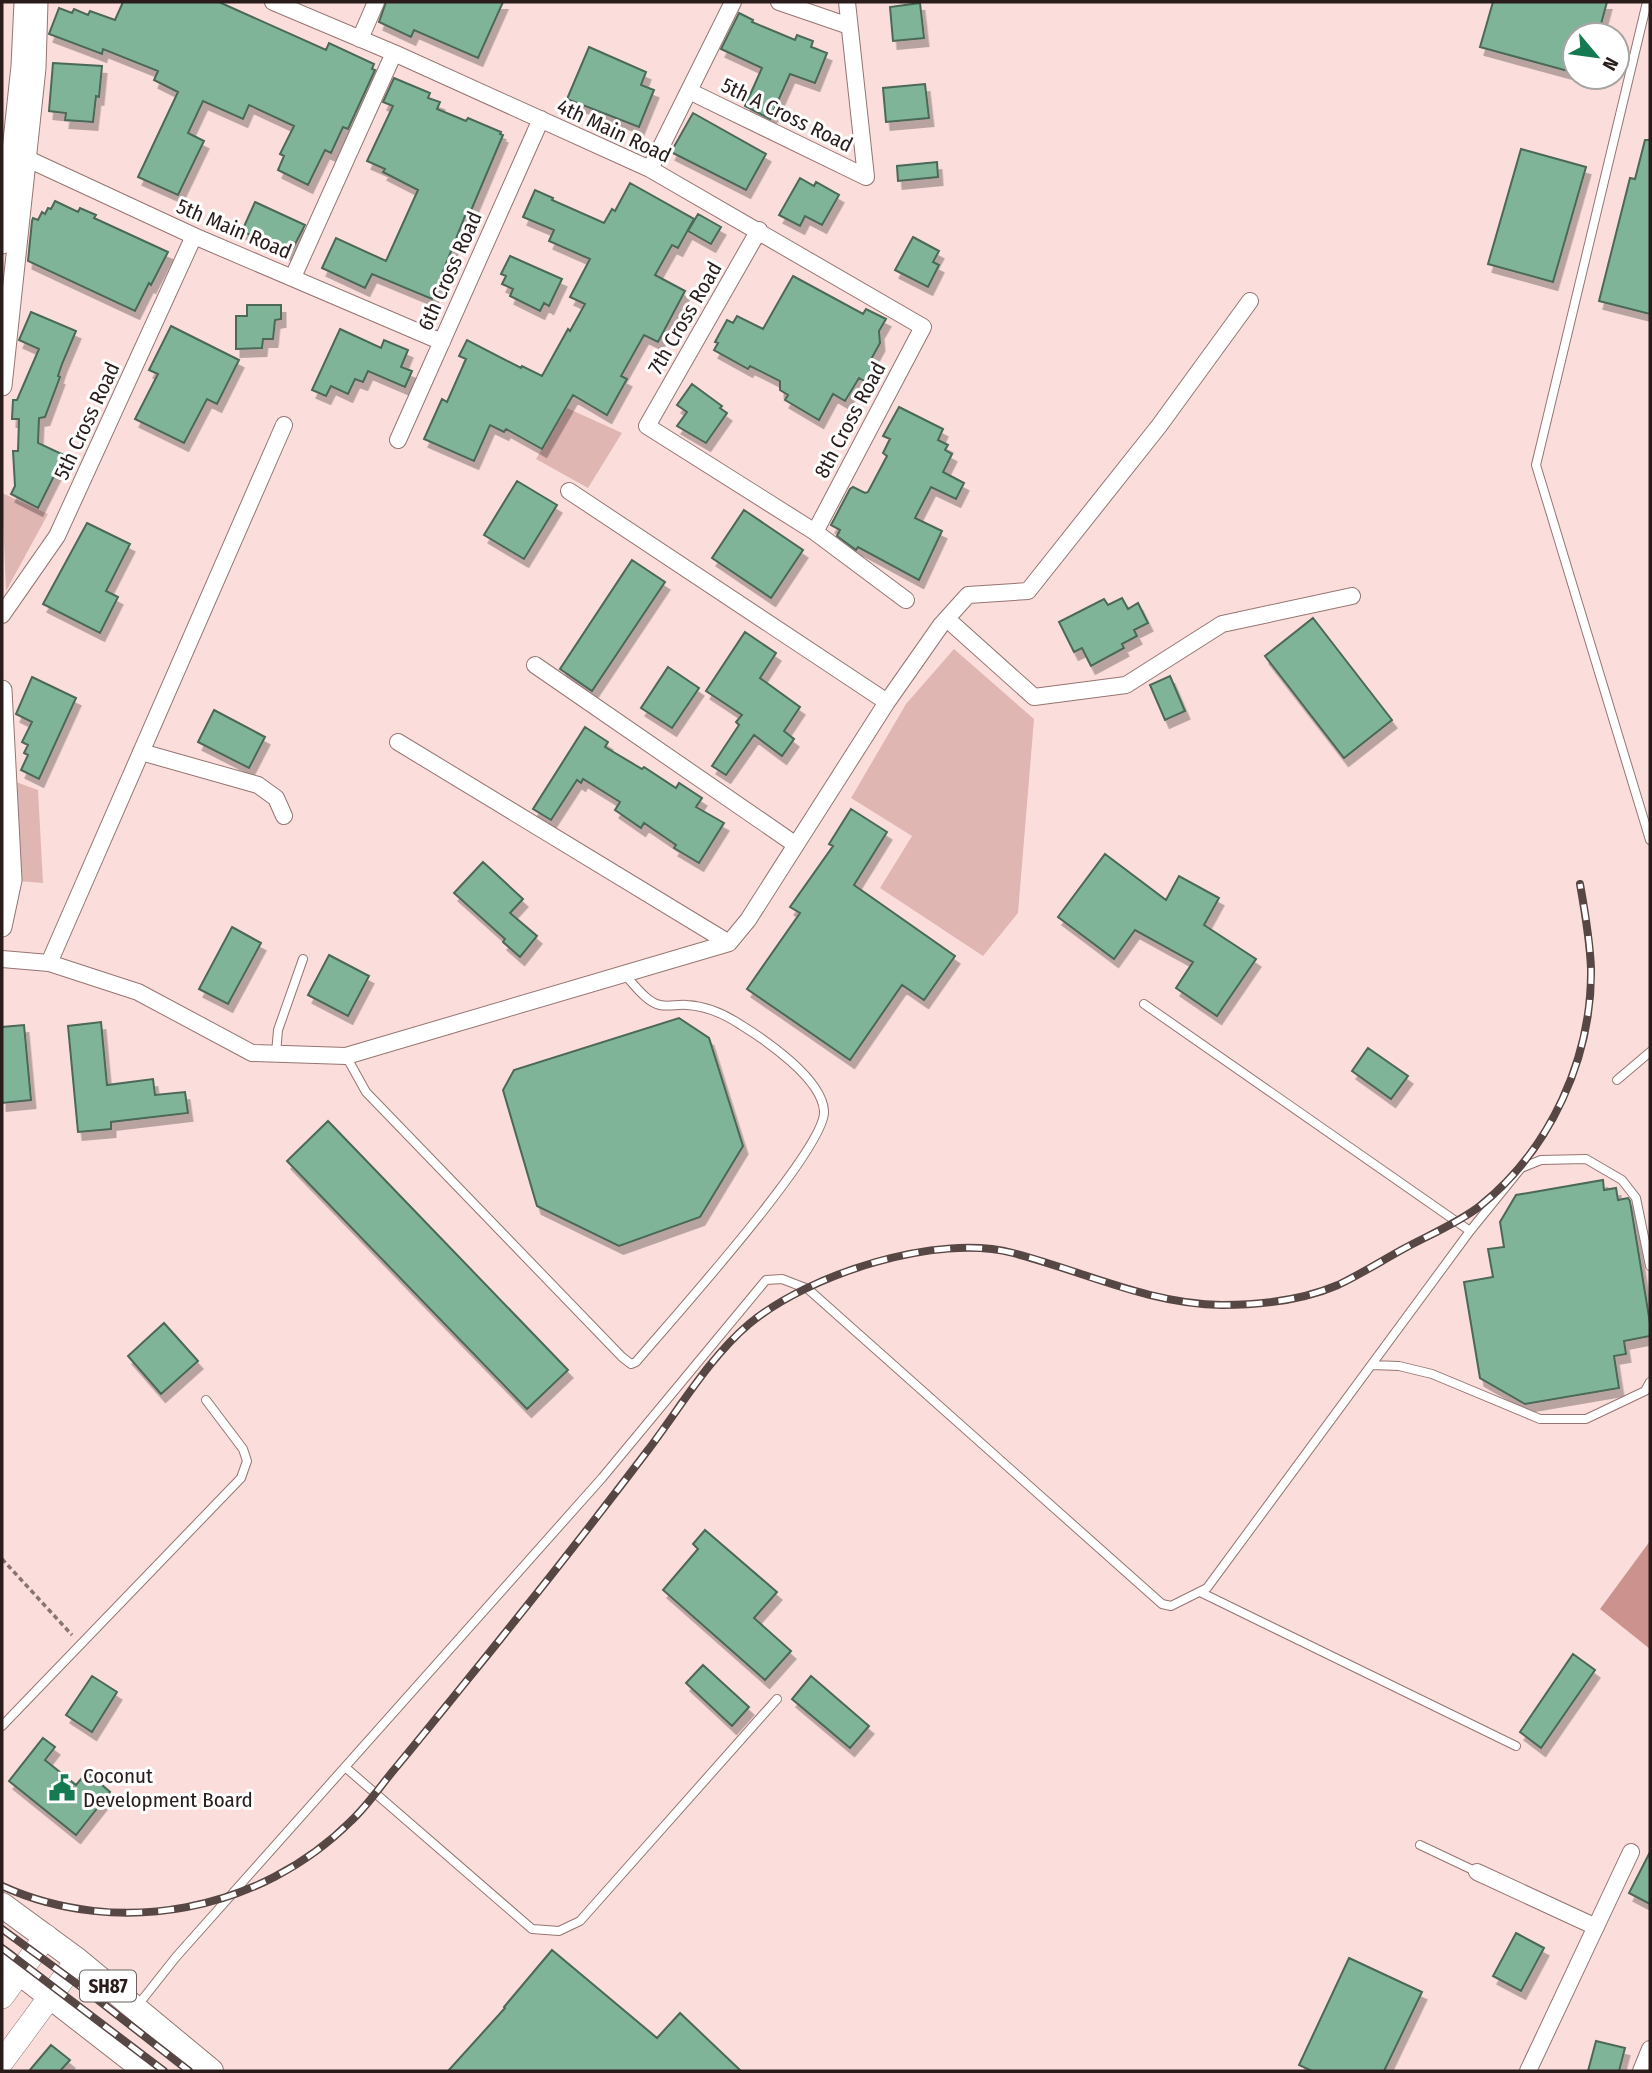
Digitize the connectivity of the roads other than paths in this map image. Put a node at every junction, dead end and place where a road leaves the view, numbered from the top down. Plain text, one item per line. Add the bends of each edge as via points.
1 (24, 2) edge
2 (38, 2) edge
3 (273, 2) edge
4 (376, 2) edge
5 (733, 2) edge
6 (779, 2) edge
7 (848, 2) edge
8 (1647, 2) edge
9 (849, 26) junction
10 (360, 39) junction
11 (394, 53) junction
12 (689, 91) junction
13 (541, 120) junction
14 (18, 154) junction
15 (650, 169) junction
16 (759, 230) junction
17 (194, 236) junction
18 (2, 244) edge
19 (293, 277) junction
20 (1250, 302) dead end
21 (923, 327) joint
22 (442, 342) junction
23 (2, 386) edge
24 (284, 425) dead end
25 (398, 440) dead end
26 (569, 491) dead end
27 (815, 532) junction
28 (1352, 596) dead end
29 (906, 600) dead end
30 (2, 615) edge
31 (947, 619) junction
32 (535, 665) dead end
33 (2, 690) edge
34 (887, 702) junction
35 (398, 742) dead end
36 (141, 752) junction
37 (284, 816) dead end
38 (1650, 840) edge
39 (796, 845) junction
40 (2, 926) edge
41 (729, 943) junction
42 (2, 959) edge
43 (303, 959) dead end
44 (49, 963) junction
45 (624, 974) junction
46 (1144, 1003) dead end
47 (1650, 1052) edge
48 (276, 1053) junction
49 (346, 1056) junction
50 (1616, 1080) dead end
51 (1470, 1231) junction
52 (1650, 1266) edge
53 (1372, 1365) junction
54 (1650, 1382) edge
55 (206, 1400) dead end
56 (1200, 1592) junction
57 (777, 1699) dead end
58 (2, 1726) edge
59 (1516, 1746) dead end
60 (345, 1767) junction
61 (1420, 1845) dead end
62 (1631, 1852) dead end
63 (1477, 1872) joint
64 (2, 1905) edge
65 (1596, 1927) junction
66 (46, 1936) junction
67 (77, 1960) junction
68 (7, 1979) edge
69 (51, 1996) junction
70 (135, 2009) junction
71 (1650, 2049) edge
72 (2, 2062) edge
73 (141, 2070) edge
74 (211, 2071) edge
75 (1528, 2071) edge
76 (1641, 2071) edge

1 - 14 street
2 - 14 street via 37,48
3 - 10 street, 4th Main Road
4 - 10 street
5 - 12 street
6 - 9 street
7 - 9 street
8 - 38 lane via 1536,465
9 - 12 street, 5th A Cross Road via 866,177
10 - 11 street, 4th Main Road
11 - 13 street, 4th Main Road
11 - 19 street
12 - 15 street
13 - 15 street, 4th Main Road
13 - 22 street, 6th Cross Road
14 - 17 street, 5th Main Road
14 - 18 street
14 - 23 street
15 - 16 street, 4th Main Road
16 - 21 street, 4th Main Road
16 - 27 street, 7th Cross Road via 647,426
17 - 19 street, 5th Main Road
17 - 30 street, 5th Cross Road via 57,536
19 - 22 street, 5th Main Road
20 - 31 street via 1028,591 968,595
21 - 27 street, 8th Cross Road
22 - 25 street, 6th Cross Road
24 - 36 street
26 - 34 street
27 - 29 street
28 - 31 street via 1222,624 1126,685 1034,696
31 - 34 street
32 - 39 street
33 - 40 street via 12,880
34 - 39 street
35 - 41 street
36 - 37 street via 258,785 276,798
36 - 44 street
39 - 41 street
41 - 45 street
42 - 44 street
43 - 48 lane via 278,1030
44 - 48 street via 138,992 252,1053
45 - 49 street
45 - 49 lane via 661,1006 709,1009 775,1047 818,1091 825,1112 801,1161 743,1236 631,1364 366,1092
46 - 51 lane
47 - 50 lane
48 - 49 street
51 - 52 lane via 1521,1168 1541,1160 1586,1159 1622,1180 1636,1198
51 - 53 lane
53 - 54 lane via 1432,1374 1540,1419 1586,1419 1645,1391
53 - 56 lane
55 - 58 lane via 243,1449 247,1461 241,1478
56 - 59 lane
56 - 60 lane via 1171,1606 1162,1604 808,1289 782,1279 766,1280 602,1478
57 - 60 lane via 580,1922 559,1931 532,1929
60 - 70 lane
61 - 63 lane
62 - 65 street
63 - 65 street
64 - 66 main road, SH87
65 - 75 street
66 - 67 main road, SH87
66 - 68 main road
67 - 69 main road
67 - 70 main road, SH87
68 - 69 main road, SH87
69 - 72 main road
69 - 73 main road, SH87
70 - 74 main road, SH87
71 - 76 street

